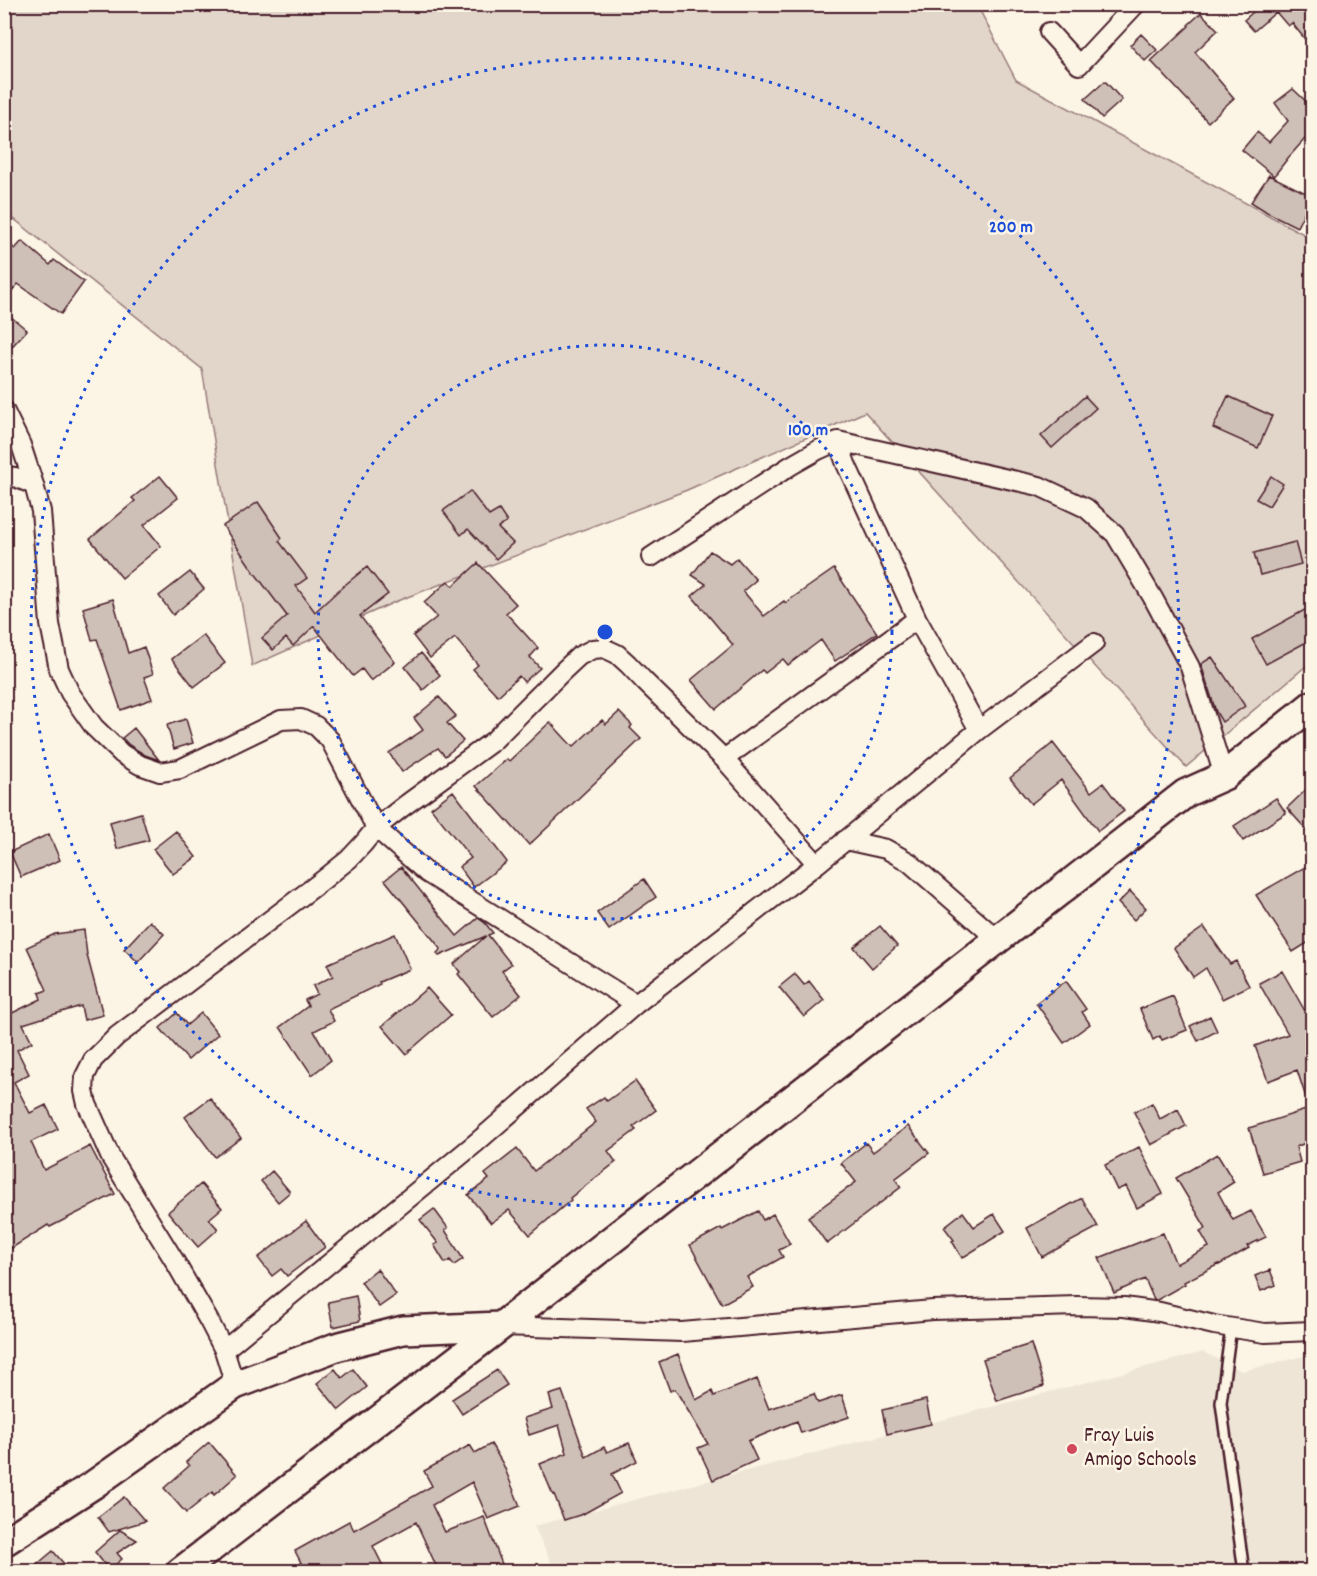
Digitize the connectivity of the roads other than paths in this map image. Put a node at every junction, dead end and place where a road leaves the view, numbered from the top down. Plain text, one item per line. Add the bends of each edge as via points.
1 (1136, 4) edge
2 (1049, 32) dead end
3 (4, 410) edge
4 (838, 441) junction
5 (4, 476) edge
6 (34, 485) junction
7 (651, 557) dead end
8 (917, 619) junction
9 (1094, 643) dead end
10 (1312, 705) edge
11 (980, 730) junction
12 (723, 759) junction
13 (1224, 776) junction
14 (1186, 793) junction
15 (376, 828) junction
16 (845, 840) junction
17 (816, 864) junction
18 (997, 939) junction
19 (636, 1004) junction
20 (880, 1030) junction
21 (501, 1326) junction
22 (1231, 1327) junction
23 (1312, 1331) edge
24 (224, 1350) junction
25 (235, 1385) junction
26 (4, 1542) edge
27 (180, 1572) edge
28 (1244, 1572) edge

1 - 2 street via 1079,65
3 - 6 street
4 - 7 street via 790,466
4 - 8 street
4 - 13 street via 1039,486 1086,508 1115,534 1190,667
5 - 6 street
6 - 15 street via 41,511 50,624 59,669 94,727 122,754 160,772 180,769 282,720 301,719 316,726 330,740
8 - 11 street
8 - 12 street
9 - 11 street
10 - 13 street
11 - 16 street
12 - 15 street via 617,654 604,648 593,649 579,656 494,741
12 - 17 street
13 - 14 street
14 - 18 street
14 - 20 street via 1182,808 900,1028
15 - 19 street via 427,873
15 - 24 street via 323,880 117,1036 93,1060 85,1076 87,1104 111,1158
16 - 17 street
16 - 18 street via 886,849 909,862
17 - 19 street
18 - 20 street
19 - 24 street via 477,1142
20 - 21 street
21 - 22 street via 682,1332 933,1310 1077,1306 1124,1307
21 - 25 street via 403,1330 336,1347
21 - 27 street
22 - 23 street via 1265,1333
22 - 28 lane via 1221,1402
24 - 25 street
25 - 26 street

